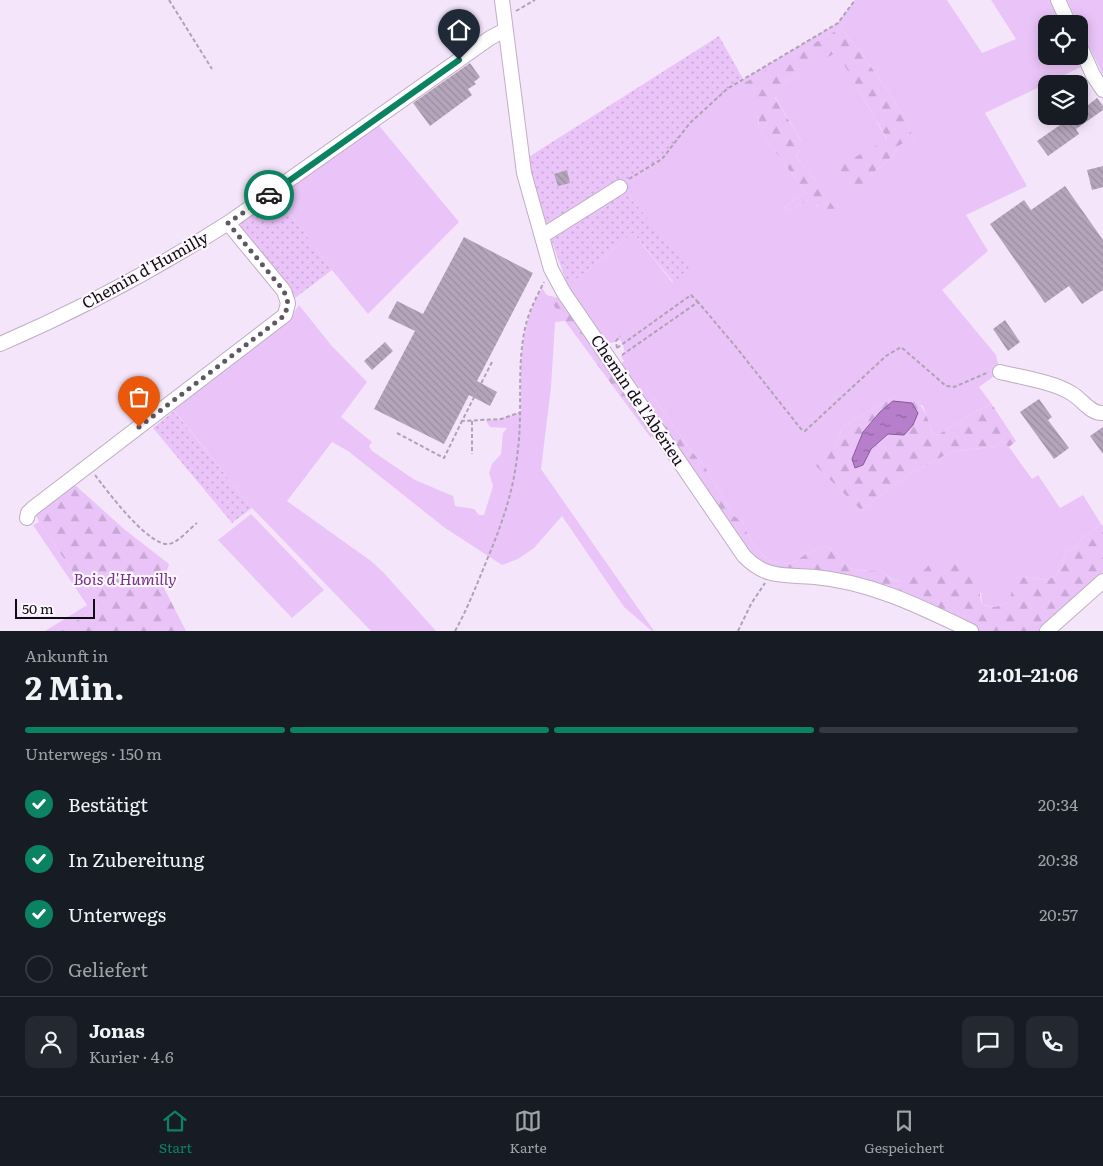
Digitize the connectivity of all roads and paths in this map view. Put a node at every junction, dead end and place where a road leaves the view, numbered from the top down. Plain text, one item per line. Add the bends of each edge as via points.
1 (169, 0) edge
2 (502, 0) edge
3 (535, 0) edge
4 (855, 0) edge
5 (1058, 0) edge
6 (511, 14) dead end
7 (1065, 15) edge
8 (505, 30) junction
9 (1088, 64) edge
10 (212, 69) dead end
11 (1103, 90) edge
12 (620, 187) joint
13 (228, 223) junction
14 (542, 236) junction
15 (551, 269) junction
16 (698, 302) junction
17 (620, 336) dead end
18 (0, 344) edge
19 (492, 362) dead end
20 (612, 363) junction
21 (1000, 372) joint
22 (521, 412) junction
23 (1103, 413) edge
24 (462, 421) junction
25 (472, 421) junction
26 (398, 433) dead end
27 (472, 454) dead end
28 (87, 465) junction
29 (27, 518) dead end
30 (197, 523) dead end
31 (770, 574) junction
32 (1103, 581) edge
33 (455, 631) edge
34 (738, 631) edge
35 (971, 631) edge
36 (1046, 631) edge

1 - 10 path
2 - 8 street, Chemin de l'Abérieu
3 - 6 path
4 - 12 path via 838,23 727,90 690,123 662,159
5 - 7 street
8 - 13 street, Chemin d'Humilly
8 - 14 street, Chemin de l'Abérieu via 524,173
9 - 11 street
12 - 14 street
13 - 18 street, Chemin d'Humilly via 87,304
13 - 28 street via 284,291 288,303 285,315
14 - 15 street, Chemin de l'Abérieu
15 - 20 street, Chemin de l'Abérieu
15 - 22 path via 533,302 523,336
16 - 17 path via 691,295 617,348 616,341
16 - 20 path
16 - 21 path via 804,431 886,356 901,347 946,386 954,386 994,370
19 - 24 path
20 - 31 street, Chemin de l'Abérieu via 744,556
21 - 23 street via 1062,388 1096,412
22 - 25 path via 501,419
22 - 33 path via 516,468 503,522 468,608
24 - 25 path
24 - 26 path via 444,458
25 - 27 path
28 - 29 street via 33,508
28 - 30 path via 134,522 155,541 174,542
31 - 34 path
31 - 35 street, Chemin de l'Abérieu via 858,584
32 - 36 street

